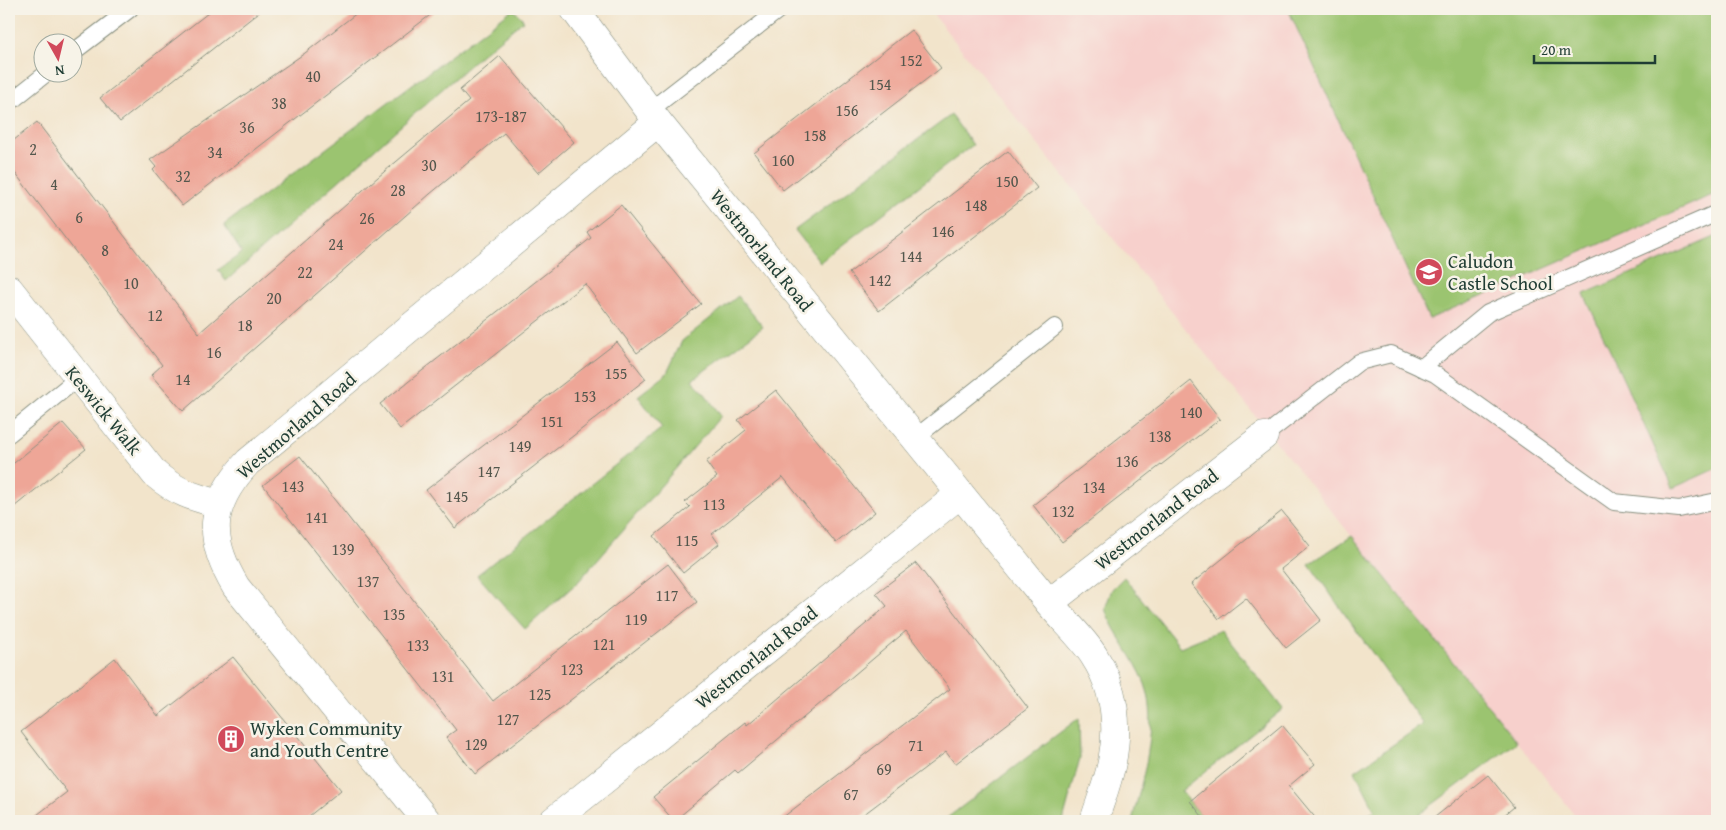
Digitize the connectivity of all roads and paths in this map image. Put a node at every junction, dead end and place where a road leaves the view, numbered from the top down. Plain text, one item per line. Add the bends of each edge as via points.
1 (130, 9) edge
2 (574, 9) edge
3 (780, 9) edge
4 (82, 45) edge
5 (35, 82) edge
6 (9, 103) edge
7 (654, 116) junction
8 (1717, 213) edge
9 (9, 289) edge
10 (1055, 327) dead end
11 (1421, 368) junction
12 (78, 378) junction
13 (9, 434) edge
14 (1264, 436) joint
15 (915, 438) junction
16 (960, 494) junction
17 (1717, 501) edge
18 (219, 504) junction
19 (1049, 603) junction
20 (427, 821) edge
21 (553, 821) edge
22 (1094, 821) edge

1 - 4 lane
2 - 7 street, Westmorland Road
3 - 7 lane
5 - 6 lane
7 - 15 street, Westmorland Road
7 - 18 street, Westmorland Road via 248,462
8 - 11 lane via 1488,313
9 - 12 street, Keswick Walk
10 - 15 lane
11 - 14 lane via 1391,354 1359,362
11 - 17 lane via 1435,374 1614,502 1679,509
12 - 13 lane
12 - 18 street, Keswick Walk via 155,474 184,494
14 - 19 street, Westmorland Road
15 - 16 street, Westmorland Road
16 - 19 street, Westmorland Road
16 - 21 street, Westmorland Road
18 - 20 street, Westmorland Road via 217,539 221,556 236,586
19 - 22 street, Westmorland Road via 1094,655 1112,698 1115,742 1112,764

